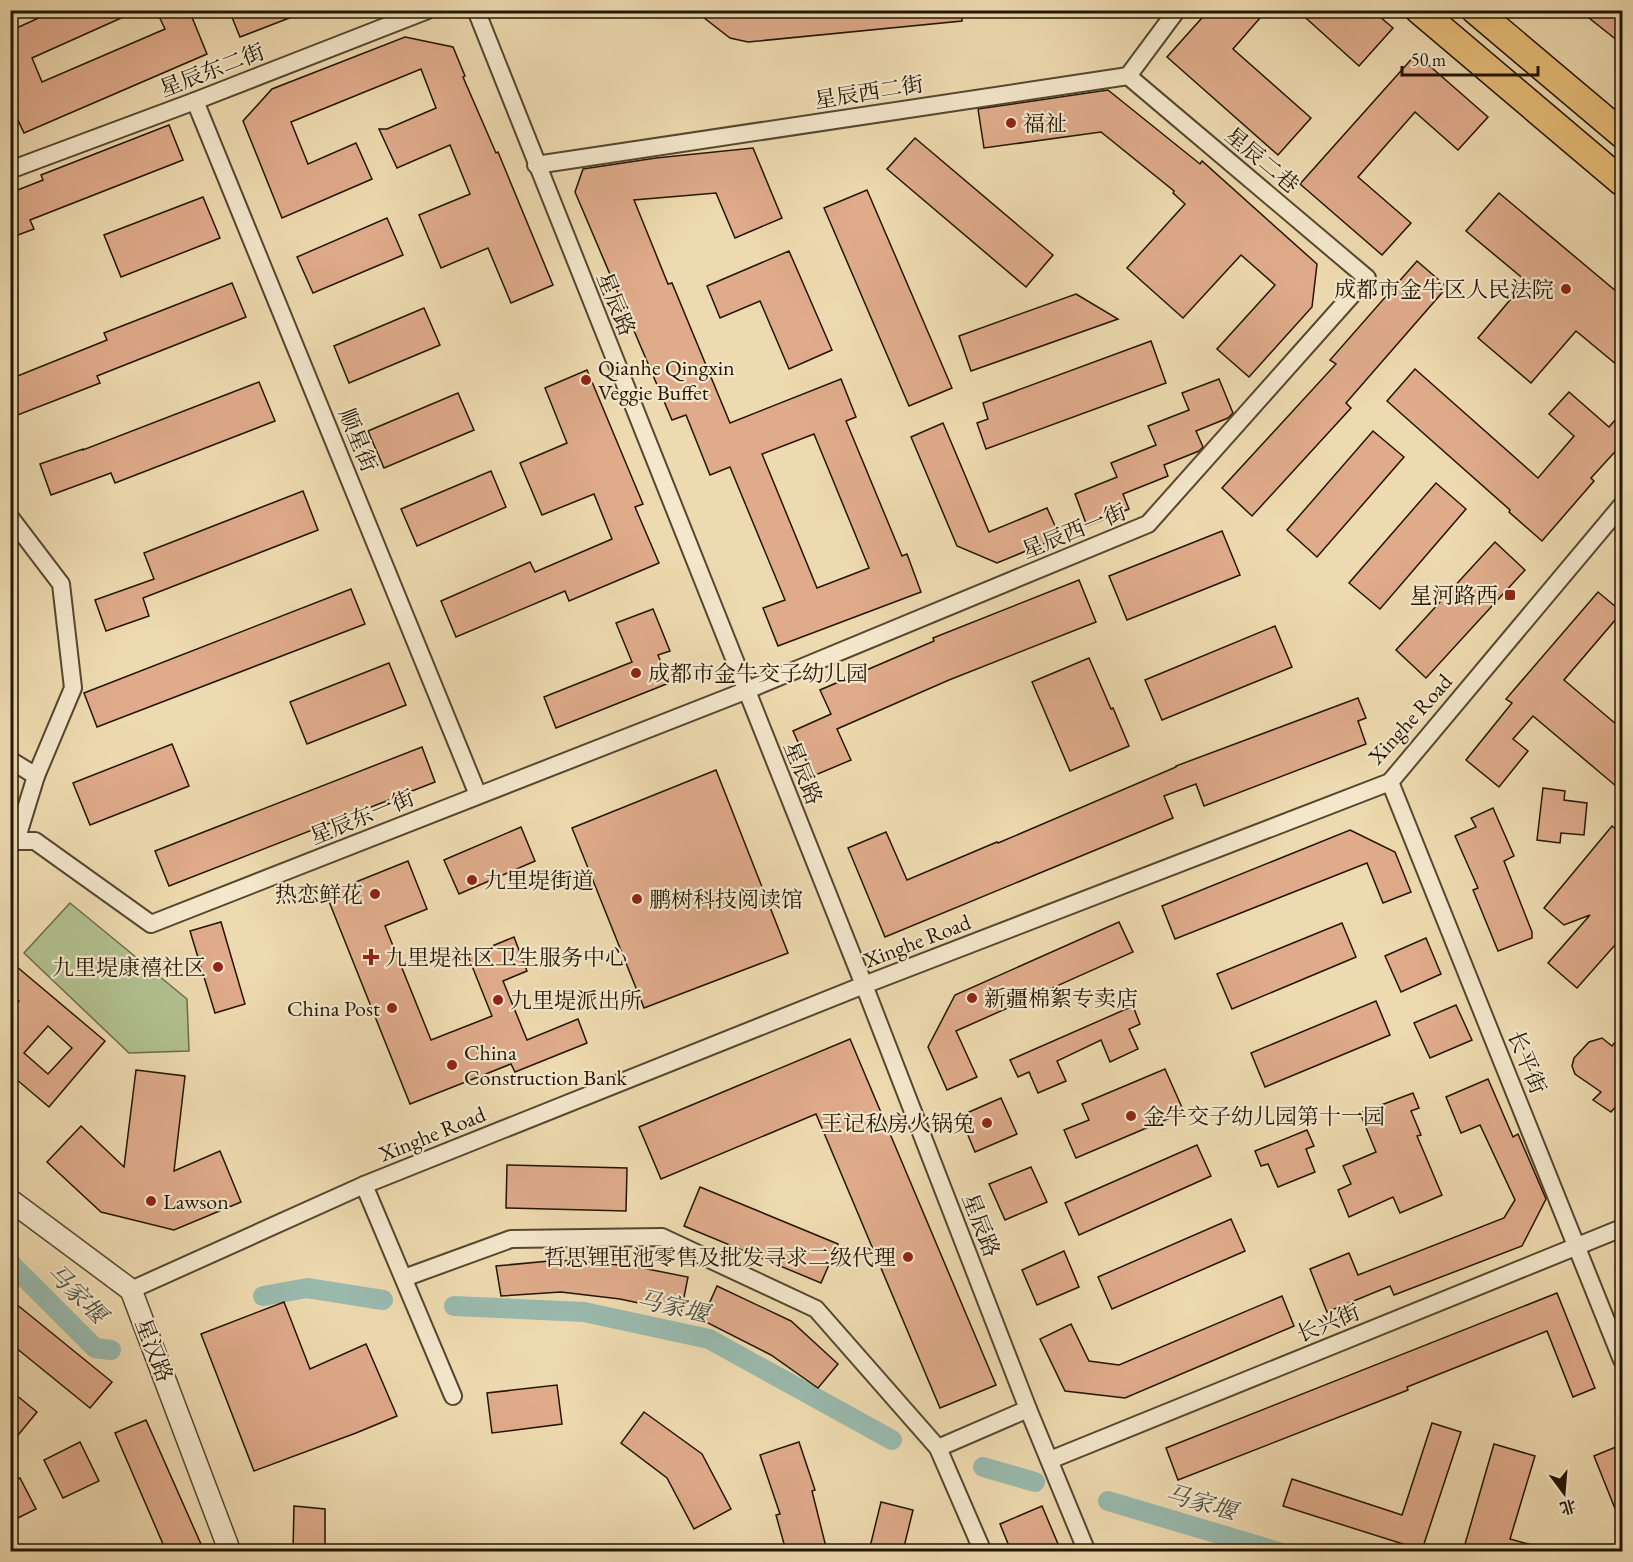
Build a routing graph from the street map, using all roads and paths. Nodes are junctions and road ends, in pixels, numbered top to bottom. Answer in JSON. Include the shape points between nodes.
{"nodes":[{"id":1,"x":428,"y":10,"type":"edge"},
{"id":2,"x":476,"y":10,"type":"edge"},
{"id":3,"x":1178,"y":10,"type":"edge"},
{"id":4,"x":1419,"y":10,"type":"edge"},
{"id":5,"x":1475,"y":10,"type":"edge"},
{"id":6,"x":1128,"y":76,"type":"junction"},
{"id":7,"x":195,"y":101,"type":"junction"},
{"id":8,"x":1623,"y":134,"type":"edge"},
{"id":9,"x":536,"y":165,"type":"junction"},
{"id":10,"x":10,"y":170,"type":"edge"},
{"id":11,"x":1623,"y":182,"type":"edge"},
{"id":12,"x":1367,"y":278,"type":"joint"},
{"id":13,"x":1623,"y":505,"type":"edge"},
{"id":14,"x":10,"y":517,"type":"edge"},
{"id":15,"x":745,"y":691,"type":"junction"},
{"id":16,"x":10,"y":760,"type":"edge"},
{"id":17,"x":36,"y":776,"type":"junction"},
{"id":18,"x":1390,"y":782,"type":"junction"},
{"id":19,"x":478,"y":795,"type":"junction"},
{"id":20,"x":13,"y":842,"type":"edge"},
{"id":21,"x":864,"y":985,"type":"junction"},
{"id":22,"x":364,"y":1185,"type":"junction"},
{"id":23,"x":10,"y":1200,"type":"edge"},
{"id":24,"x":1623,"y":1228,"type":"edge"},
{"id":25,"x":1577,"y":1247,"type":"junction"},
{"id":26,"x":404,"y":1278,"type":"junction"},
{"id":27,"x":131,"y":1290,"type":"junction"},
{"id":28,"x":1623,"y":1360,"type":"edge"},
{"id":29,"x":453,"y":1396,"type":"dead end"},
{"id":30,"x":1029,"y":1409,"type":"junction"},
{"id":31,"x":938,"y":1448,"type":"junction"},
{"id":32,"x":1050,"y":1460,"type":"junction"},
{"id":33,"x":230,"y":1551,"type":"edge"},
{"id":34,"x":983,"y":1551,"type":"edge"},
{"id":35,"x":1087,"y":1551,"type":"edge"}],
"edges":[{"from":1,"to":7,"type":"street","name":"星辰东二街"},
{"from":2,"to":9,"type":"street","name":"星辰路"},
{"from":3,"to":6,"type":"street"},
{"from":4,"to":11,"type":"main road"},
{"from":5,"to":8,"type":"main road"},
{"from":6,"to":9,"type":"street","name":"星辰西二街"},
{"from":6,"to":12,"type":"street","name":"星辰二巷"},
{"from":7,"to":10,"type":"street","name":"星辰东二街"},
{"from":7,"to":19,"type":"street","name":"顺星街"},
{"from":9,"to":15,"type":"street","name":"星辰路"},
{"from":12,"to":15,"type":"street","name":"星辰西一街","via":[[1148,524]]},
{"from":13,"to":18,"type":"street","name":"Xinghe Road"},
{"from":14,"to":17,"type":"street","via":[[61,584],[73,688]]},
{"from":15,"to":19,"type":"street","name":"星辰东一街"},
{"from":15,"to":21,"type":"street","name":"星辰路"},
{"from":16,"to":17,"type":"street"},
{"from":17,"to":20,"type":"street"},
{"from":18,"to":21,"type":"street","name":"Xinghe Road"},
{"from":18,"to":25,"type":"street","name":"长平街"},
{"from":19,"to":20,"type":"street","name":"星辰东一街","via":[[151,924],[35,841]]},
{"from":21,"to":22,"type":"street","name":"Xinghe Road"},
{"from":21,"to":30,"type":"street","name":"星辰路"},
{"from":22,"to":26,"type":"street"},
{"from":22,"to":27,"type":"street","name":"Xinghe Road"},
{"from":23,"to":27,"type":"street","name":"星汉路"},
{"from":24,"to":25,"type":"street","name":"长兴街"},
{"from":25,"to":28,"type":"street","name":"长平街"},
{"from":25,"to":32,"type":"street","name":"长兴街"},
{"from":26,"to":29,"type":"street"},
{"from":26,"to":31,"type":"street","via":[[512,1239],[662,1237],[816,1309]]},
{"from":27,"to":33,"type":"street","name":"星汉路"},
{"from":30,"to":31,"type":"street"},
{"from":30,"to":32,"type":"street","name":"星辰路"},
{"from":31,"to":34,"type":"street"},
{"from":32,"to":35,"type":"street","name":"星辰路"}]}
